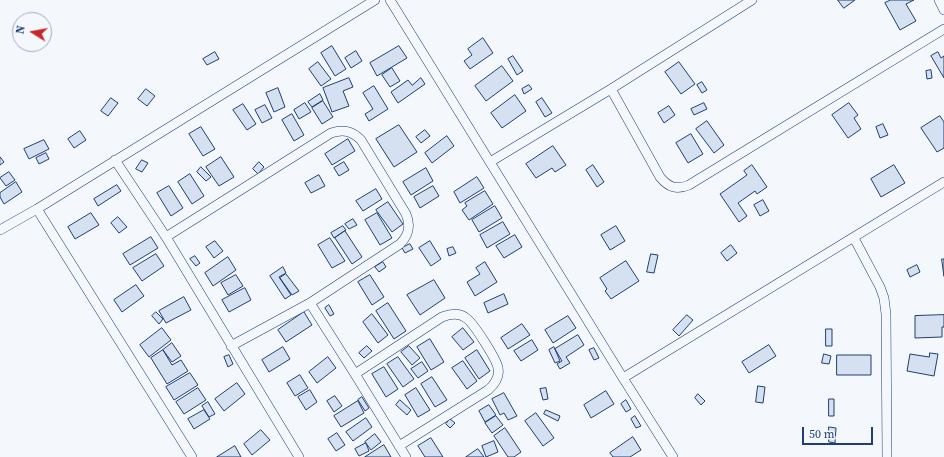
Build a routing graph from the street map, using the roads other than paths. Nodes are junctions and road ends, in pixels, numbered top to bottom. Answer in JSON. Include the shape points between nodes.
{"nodes":[{"id":1,"x":375,"y":0,"type":"edge"},
{"id":2,"x":390,"y":0,"type":"edge"},
{"id":3,"x":752,"y":0,"type":"edge"},
{"id":4,"x":939,"y":0,"type":"edge"},
{"id":5,"x":944,"y":10,"type":"edge"},
{"id":6,"x":944,"y":28,"type":"edge"},
{"id":7,"x":611,"y":89,"type":"junction"},
{"id":8,"x":115,"y":160,"type":"junction"},
{"id":9,"x":490,"y":162,"type":"junction"},
{"id":10,"x":944,"y":182,"type":"edge"},
{"id":11,"x":37,"y":209,"type":"junction"},
{"id":12,"x":0,"y":230,"type":"edge"},
{"id":13,"x":166,"y":237,"type":"junction"},
{"id":14,"x":854,"y":238,"type":"junction"},
{"id":15,"x":310,"y":303,"type":"junction"},
{"id":16,"x":231,"y":346,"type":"junction"},
{"id":17,"x":356,"y":374,"type":"junction"},
{"id":18,"x":623,"y":378,"type":"junction"},
{"id":19,"x":399,"y":446,"type":"junction"},
{"id":20,"x":192,"y":457,"type":"edge"},
{"id":21,"x":299,"y":457,"type":"edge"},
{"id":22,"x":406,"y":457,"type":"edge"},
{"id":23,"x":673,"y":457,"type":"edge"},
{"id":24,"x":887,"y":457,"type":"edge"}],
"edges":[{"from":1,"to":8,"type":"street"},
{"from":2,"to":9,"type":"street"},
{"from":3,"to":7,"type":"street"},
{"from":4,"to":5,"type":"street"},
{"from":6,"to":7,"type":"street","via":[[681,188],[669,186],[660,177]]},
{"from":7,"to":9,"type":"street"},
{"from":8,"to":11,"type":"street"},
{"from":8,"to":13,"type":"street"},
{"from":9,"to":18,"type":"street"},
{"from":10,"to":14,"type":"street"},
{"from":11,"to":12,"type":"street"},
{"from":11,"to":20,"type":"street"},
{"from":13,"to":15,"type":"street","via":[[331,134],[339,130],[355,134],[406,214],[409,230],[400,244]]},
{"from":13,"to":16,"type":"street"},
{"from":14,"to":18,"type":"street"},
{"from":14,"to":24,"type":"street","via":[[884,298]]},
{"from":15,"to":16,"type":"street"},
{"from":15,"to":17,"type":"street"},
{"from":16,"to":21,"type":"street"},
{"from":17,"to":19,"type":"street"},
{"from":17,"to":19,"type":"street","via":[[450,314],[458,314],[472,324],[495,360],[498,376],[488,390]]},
{"from":18,"to":23,"type":"street"},
{"from":19,"to":22,"type":"street"}]}
